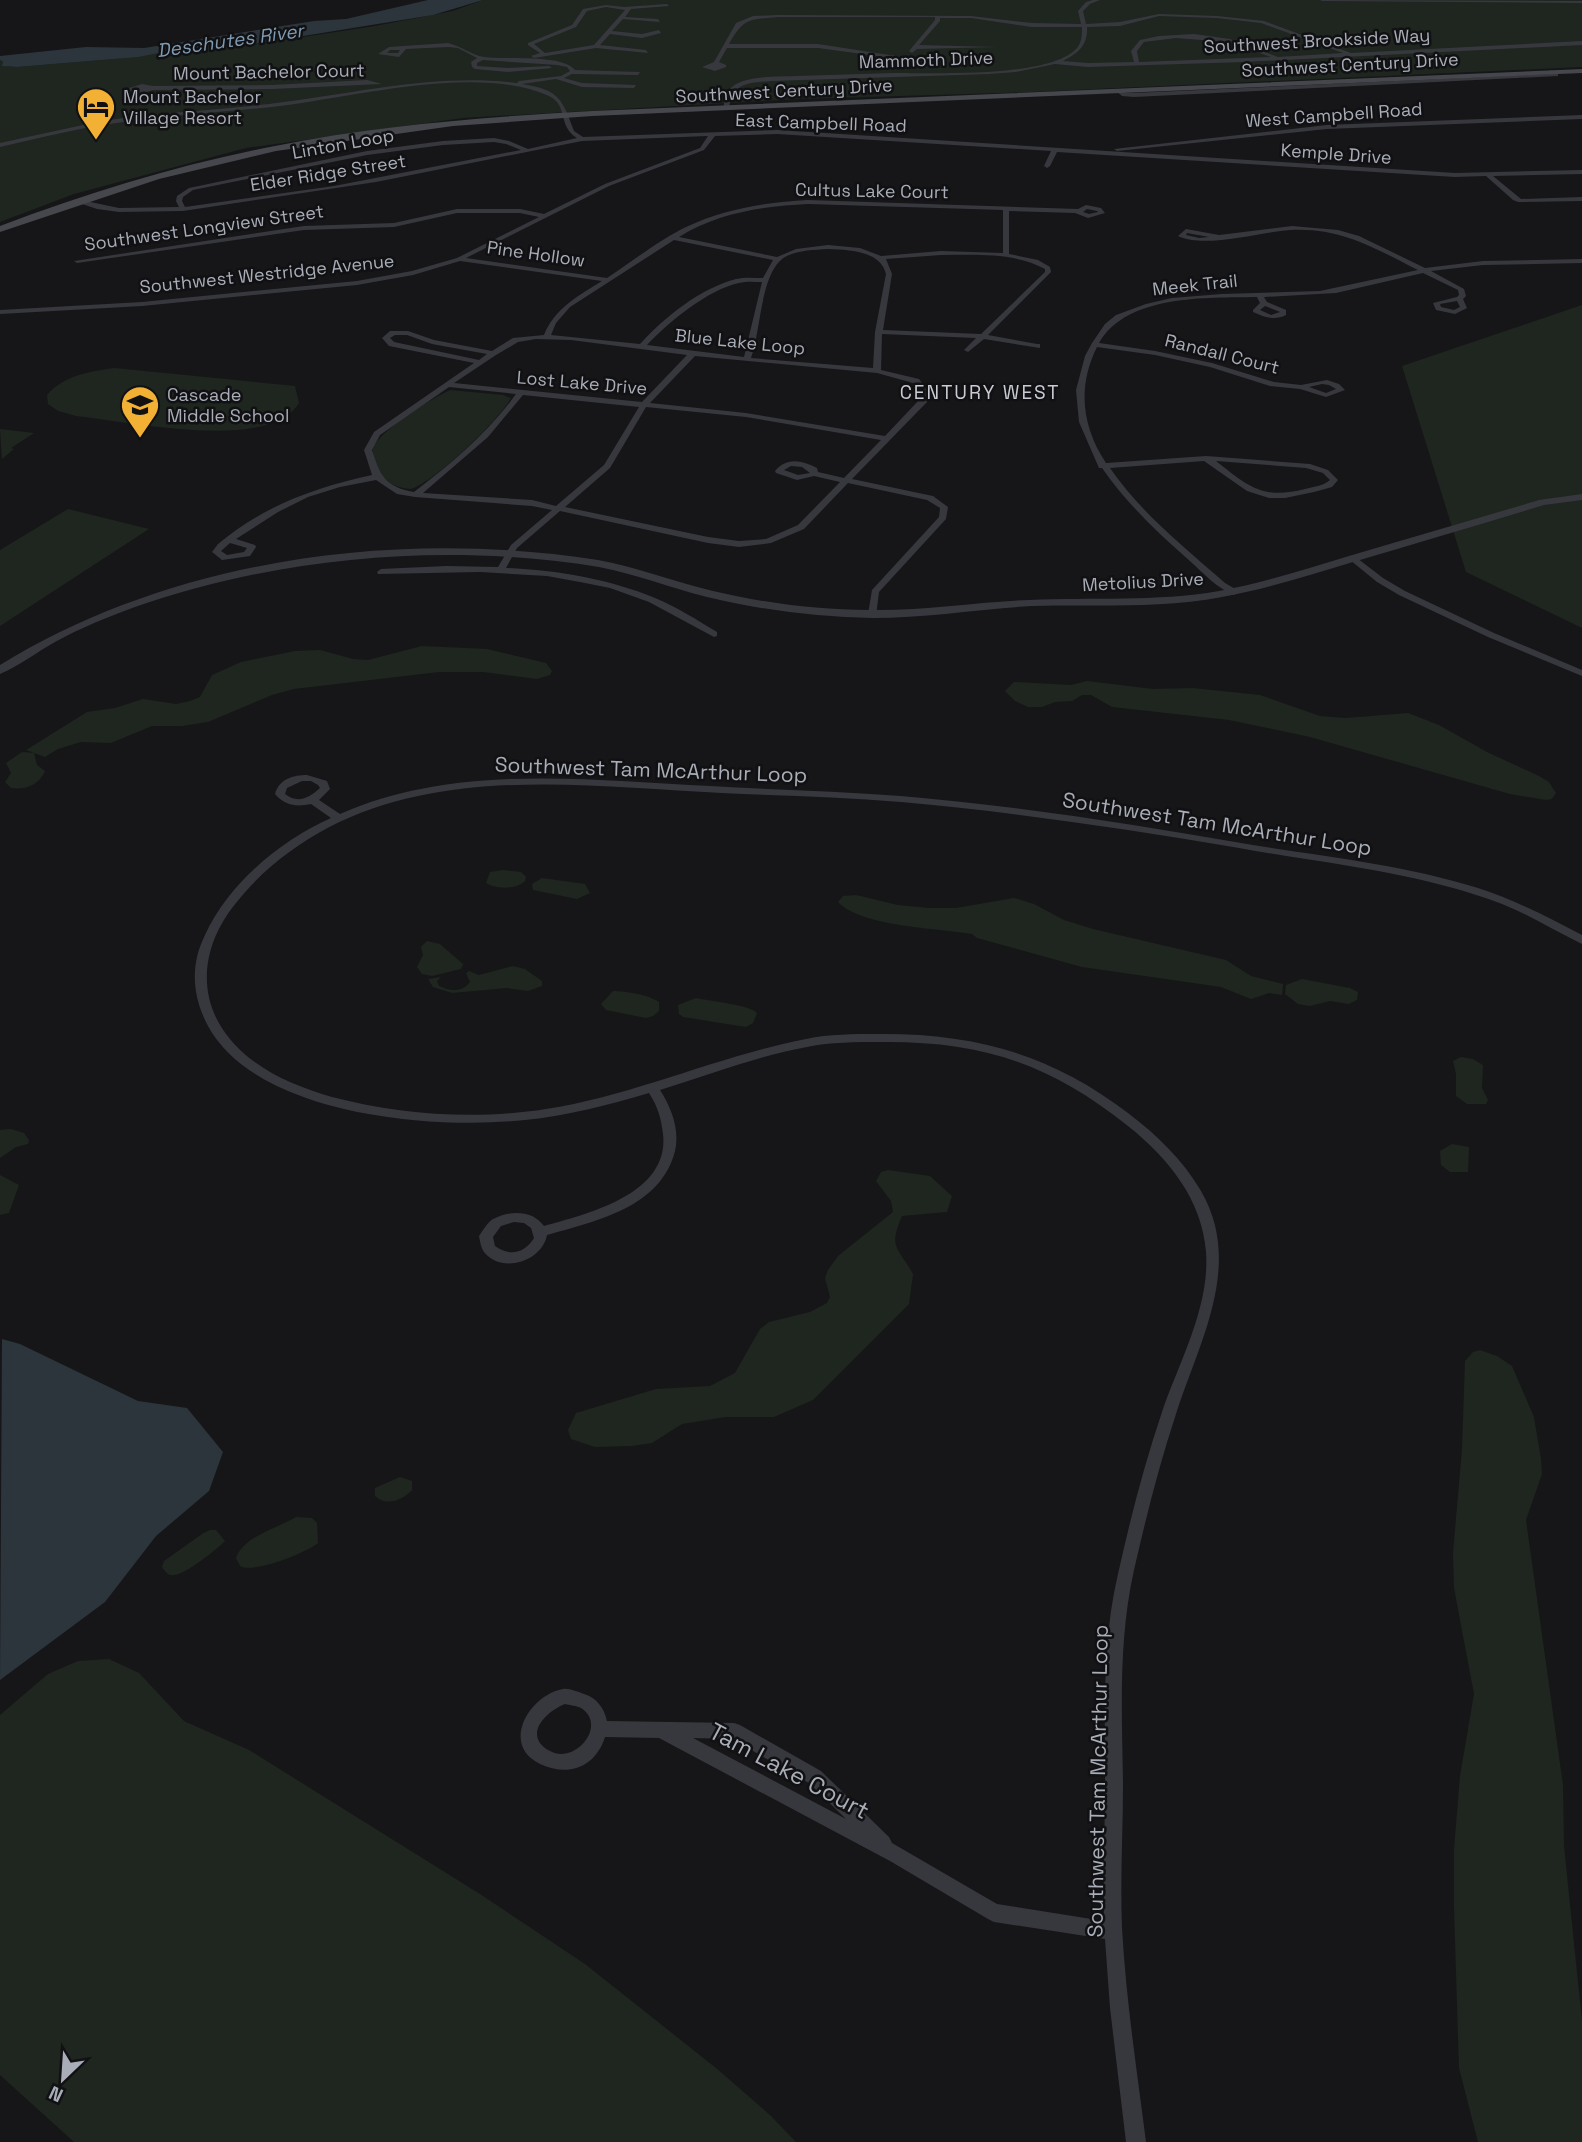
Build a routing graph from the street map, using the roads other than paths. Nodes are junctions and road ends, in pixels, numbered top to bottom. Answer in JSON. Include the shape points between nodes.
{"nodes":[{"id":1,"x":1098,"y":0,"type":"edge"},
{"id":2,"x":1322,"y":0,"type":"edge"},
{"id":3,"x":1582,"y":2,"type":"edge"},
{"id":4,"x":667,"y":5,"type":"dead end"},
{"id":5,"x":626,"y":8,"type":"junction"},
{"id":6,"x":937,"y":16,"type":"junction"},
{"id":7,"x":624,"y":18,"type":"junction"},
{"id":8,"x":658,"y":21,"type":"dead end"},
{"id":9,"x":1084,"y":26,"type":"junction"},
{"id":10,"x":607,"y":32,"type":"junction"},
{"id":11,"x":659,"y":32,"type":"dead end"},
{"id":12,"x":1582,"y":43,"type":"edge"},
{"id":13,"x":596,"y":46,"type":"junction"},
{"id":14,"x":725,"y":46,"type":"junction"},
{"id":15,"x":915,"y":47,"type":"junction"},
{"id":16,"x":995,"y":47,"type":"dead end"},
{"id":17,"x":404,"y":48,"type":"dead end"},
{"id":18,"x":646,"y":51,"type":"dead end"},
{"id":19,"x":544,"y":54,"type":"junction"},
{"id":20,"x":1349,"y":54,"type":"junction"},
{"id":21,"x":482,"y":58,"type":"junction"},
{"id":22,"x":906,"y":58,"type":"junction"},
{"id":23,"x":1277,"y":58,"type":"junction"},
{"id":24,"x":528,"y":61,"type":"junction"},
{"id":25,"x":1054,"y":62,"type":"junction"},
{"id":26,"x":716,"y":63,"type":"dead end"},
{"id":27,"x":1137,"y":63,"type":"junction"},
{"id":28,"x":567,"y":65,"type":"junction"},
{"id":29,"x":895,"y":70,"type":"junction"},
{"id":30,"x":1582,"y":71,"type":"edge"},
{"id":31,"x":572,"y":72,"type":"junction"},
{"id":32,"x":638,"y":73,"type":"dead end"},
{"id":33,"x":557,"y":78,"type":"junction"},
{"id":34,"x":516,"y":85,"type":"junction"},
{"id":35,"x":634,"y":86,"type":"dead end"},
{"id":36,"x":153,"y":88,"type":"dead end"},
{"id":37,"x":385,"y":88,"type":"junction"},
{"id":38,"x":726,"y":108,"type":"junction"},
{"id":39,"x":566,"y":116,"type":"junction"},
{"id":40,"x":1582,"y":117,"type":"edge"},
{"id":41,"x":713,"y":134,"type":"junction"},
{"id":42,"x":582,"y":139,"type":"junction"},
{"id":43,"x":0,"y":145,"type":"edge"},
{"id":44,"x":526,"y":150,"type":"junction"},
{"id":45,"x":1054,"y":150,"type":"junction"},
{"id":46,"x":1089,"y":152,"type":"junction"},
{"id":47,"x":1046,"y":166,"type":"dead end"},
{"id":48,"x":1582,"y":172,"type":"edge"},
{"id":49,"x":1489,"y":176,"type":"junction"},
{"id":50,"x":1582,"y":199,"type":"edge"},
{"id":51,"x":76,"y":201,"type":"junction"},
{"id":52,"x":183,"y":209,"type":"junction"},
{"id":53,"x":1006,"y":209,"type":"junction"},
{"id":54,"x":1077,"y":211,"type":"dead end"},
{"id":55,"x":544,"y":216,"type":"junction"},
{"id":56,"x":0,"y":229,"type":"edge"},
{"id":57,"x":1216,"y":236,"type":"dead end"},
{"id":58,"x":673,"y":238,"type":"junction"},
{"id":59,"x":1006,"y":256,"type":"junction"},
{"id":60,"x":881,"y":258,"type":"junction"},
{"id":61,"x":778,"y":259,"type":"junction"},
{"id":62,"x":459,"y":260,"type":"junction"},
{"id":63,"x":77,"y":261,"type":"dead end"},
{"id":64,"x":1582,"y":261,"type":"edge"},
{"id":65,"x":1427,"y":270,"type":"junction"},
{"id":66,"x":608,"y":280,"type":"junction"},
{"id":67,"x":765,"y":280,"type":"junction"},
{"id":68,"x":1460,"y":299,"type":"dead end"},
{"id":69,"x":0,"y":312,"type":"edge"},
{"id":70,"x":879,"y":332,"type":"junction"},
{"id":71,"x":982,"y":336,"type":"junction"},
{"id":72,"x":547,"y":337,"type":"junction"},
{"id":73,"x":1095,"y":345,"type":"junction"},
{"id":74,"x":1037,"y":346,"type":"dead end"},
{"id":75,"x":642,"y":347,"type":"junction"},
{"id":76,"x":968,"y":350,"type":"dead end"},
{"id":77,"x":493,"y":354,"type":"junction"},
{"id":78,"x":692,"y":354,"type":"junction"},
{"id":79,"x":747,"y":360,"type":"junction"},
{"id":80,"x":480,"y":362,"type":"junction"},
{"id":81,"x":877,"y":371,"type":"junction"},
{"id":82,"x":448,"y":385,"type":"junction"},
{"id":83,"x":1301,"y":387,"type":"dead end"},
{"id":84,"x":521,"y":393,"type":"junction"},
{"id":85,"x":644,"y":405,"type":"junction"},
{"id":86,"x":888,"y":439,"type":"junction"},
{"id":87,"x":1206,"y":458,"type":"junction"},
{"id":88,"x":1102,"y":466,"type":"junction"},
{"id":89,"x":814,"y":474,"type":"dead end"},
{"id":90,"x":377,"y":477,"type":"junction"},
{"id":91,"x":848,"y":480,"type":"junction"},
{"id":92,"x":415,"y":495,"type":"junction"},
{"id":93,"x":1582,"y":497,"type":"edge"},
{"id":94,"x":560,"y":508,"type":"junction"},
{"id":95,"x":230,"y":540,"type":"dead end"},
{"id":96,"x":508,"y":554,"type":"junction"},
{"id":97,"x":1353,"y":558,"type":"junction"},
{"id":98,"x":500,"y":570,"type":"junction"},
{"id":99,"x":381,"y":572,"type":"dead end"},
{"id":100,"x":1234,"y":592,"type":"junction"},
{"id":101,"x":873,"y":614,"type":"junction"},
{"id":102,"x":714,"y":634,"type":"dead end"},
{"id":103,"x":0,"y":670,"type":"edge"},
{"id":104,"x":1582,"y":673,"type":"edge"},
{"id":105,"x":313,"y":800,"type":"dead end"},
{"id":106,"x":338,"y":818,"type":"junction"},
{"id":107,"x":1582,"y":940,"type":"edge"},
{"id":108,"x":652,"y":1088,"type":"junction"},
{"id":109,"x":541,"y":1232,"type":"dead end"},
{"id":110,"x":600,"y":1729,"type":"junction"},
{"id":111,"x":659,"y":1729,"type":"junction"},
{"id":112,"x":896,"y":1855,"type":"junction"},
{"id":113,"x":1113,"y":1931,"type":"junction"},
{"id":114,"x":1136,"y":2142,"type":"edge"}],
"edges":[{"from":1,"to":9,"type":"street","name":"Mammoth Drive","via":[[1080,11]]},
{"from":2,"to":3,"type":"street"},
{"from":4,"to":5,"type":"street"},
{"from":5,"to":7,"type":"street","via":[[629,11]]},
{"from":5,"to":19,"type":"street","via":[[585,10],[574,26],[530,44]]},
{"from":6,"to":9,"type":"street"},
{"from":6,"to":14,"type":"street","via":[[753,18],[735,27]]},
{"from":6,"to":15,"type":"street"},
{"from":7,"to":8,"type":"street"},
{"from":7,"to":10,"type":"street"},
{"from":9,"to":20,"type":"street","via":[[1159,16],[1247,19]]},
{"from":9,"to":25,"type":"street","name":"Mammoth Drive","via":[[1085,37],[1076,53]]},
{"from":10,"to":11,"type":"street","via":[[642,36]]},
{"from":10,"to":13,"type":"street"},
{"from":12,"to":20,"type":"street","name":"Southwest Brookside Way"},
{"from":13,"to":18,"type":"street"},
{"from":13,"to":19,"type":"street"},
{"from":14,"to":22,"type":"street","via":[[818,46]]},
{"from":14,"to":26,"type":"street"},
{"from":15,"to":16,"type":"street"},
{"from":15,"to":22,"type":"street"},
{"from":17,"to":21,"type":"street","via":[[458,47]]},
{"from":19,"to":24,"type":"street"},
{"from":20,"to":23,"type":"street","name":"Southwest Brookside Way"},
{"from":21,"to":24,"type":"street"},
{"from":21,"to":28,"type":"street","via":[[474,62],[475,67],[508,70]]},
{"from":22,"to":29,"type":"street"},
{"from":23,"to":27,"type":"street","name":"Southwest Brookside Way"},
{"from":23,"to":27,"type":"street","via":[[1237,41],[1166,37],[1137,45]]},
{"from":24,"to":28,"type":"street"},
{"from":25,"to":27,"type":"street","name":"Southwest Brookside Way"},
{"from":25,"to":29,"type":"street","name":"Mammoth Drive","via":[[987,72]]},
{"from":28,"to":31,"type":"street"},
{"from":29,"to":38,"type":"street","name":"Mammoth Drive","via":[[741,83],[726,97]]},
{"from":30,"to":38,"type":"main road","name":"Southwest Century Drive"},
{"from":31,"to":32,"type":"street"},
{"from":31,"to":33,"type":"street"},
{"from":33,"to":34,"type":"street"},
{"from":33,"to":35,"type":"street","via":[[582,85]]},
{"from":34,"to":37,"type":"street"},
{"from":34,"to":39,"type":"street","via":[[559,100]]},
{"from":36,"to":37,"type":"street","name":"Mount Bachelor Court","via":[[367,82]]},
{"from":37,"to":43,"type":"street","via":[[283,104],[111,121]]},
{"from":38,"to":39,"type":"main road","name":"Southwest Century Drive"},
{"from":39,"to":42,"type":"street","via":[[571,132]]},
{"from":39,"to":51,"type":"main road","name":"Southwest Century Drive","via":[[428,126],[303,144],[196,166]]},
{"from":40,"to":46,"type":"street","name":"West Campbell Road","via":[[1302,129]]},
{"from":41,"to":42,"type":"street","name":"East Campbell Road"},
{"from":41,"to":45,"type":"street","name":"East Campbell Road","via":[[777,132]]},
{"from":41,"to":55,"type":"street","name":"Southwest Westridge Avenue","via":[[702,149],[607,185]]},
{"from":42,"to":44,"type":"street","name":"Elder Ridge Street"},
{"from":44,"to":52,"type":"street","name":"Elder Ridge Street","via":[[349,187]]},
{"from":44,"to":52,"type":"street","name":"Linton Loop","via":[[507,142],[474,140],[367,153],[191,189],[180,196]]},
{"from":45,"to":46,"type":"street","name":"East Campbell Road"},
{"from":45,"to":47,"type":"street"},
{"from":46,"to":49,"type":"street","name":"Kemple Drive"},
{"from":48,"to":49,"type":"street","name":"Kemple Drive"},
{"from":49,"to":50,"type":"street","via":[[1521,201]]},
{"from":51,"to":52,"type":"street","name":"Elder Ridge Street","via":[[127,211]]},
{"from":51,"to":56,"type":"main road","name":"Southwest Century Drive"},
{"from":53,"to":54,"type":"street","name":"Cultus Lake Court"},
{"from":53,"to":58,"type":"street","name":"Cultus Lake Court","via":[[770,204],[710,218]]},
{"from":53,"to":59,"type":"street"},
{"from":55,"to":62,"type":"street","name":"Southwest Westridge Avenue"},
{"from":55,"to":63,"type":"street","name":"Southwest Longview Street","via":[[510,210],[457,211],[378,228],[304,228]]},
{"from":57,"to":65,"type":"street","via":[[1240,237],[1292,228],[1338,232]]},
{"from":58,"to":61,"type":"street"},
{"from":58,"to":66,"type":"street","name":"Cultus Lake Court"},
{"from":59,"to":60,"type":"street","via":[[904,253]]},
{"from":59,"to":71,"type":"street","via":[[1037,260],[1048,272]]},
{"from":60,"to":61,"type":"street","via":[[835,247],[791,252]]},
{"from":60,"to":70,"type":"street","via":[[889,274]]},
{"from":61,"to":67,"type":"street"},
{"from":62,"to":66,"type":"street","name":"Pine Hollow"},
{"from":62,"to":69,"type":"street","name":"Southwest Westridge Avenue","via":[[357,283],[142,304]]},
{"from":64,"to":65,"type":"street","name":"Meek Trail"},
{"from":65,"to":68,"type":"street","via":[[1461,289]]},
{"from":65,"to":73,"type":"street","name":"Meek Trail","via":[[1321,293],[1189,299],[1145,306],[1111,321]]},
{"from":66,"to":72,"type":"street","name":"Cultus Lake Court","via":[[568,306]]},
{"from":67,"to":75,"type":"street","via":[[727,285],[672,318]]},
{"from":67,"to":79,"type":"street"},
{"from":70,"to":71,"type":"street"},
{"from":70,"to":81,"type":"street"},
{"from":71,"to":74,"type":"street"},
{"from":71,"to":76,"type":"street"},
{"from":72,"to":75,"type":"street","name":"Blue Lake Loop"},
{"from":72,"to":77,"type":"street","name":"Blue Lake Loop","via":[[516,341]]},
{"from":73,"to":83,"type":"street","name":"Randall Court","via":[[1154,353]]},
{"from":73,"to":88,"type":"street","name":"Meek Trail","via":[[1085,365],[1079,407],[1089,443]]},
{"from":75,"to":78,"type":"street","name":"Blue Lake Loop"},
{"from":77,"to":80,"type":"street","name":"Blue Lake Loop"},
{"from":77,"to":80,"type":"street","via":[[408,333],[386,338],[393,344]]},
{"from":78,"to":79,"type":"street","name":"Blue Lake Loop"},
{"from":78,"to":85,"type":"street"},
{"from":79,"to":81,"type":"street","name":"Blue Lake Loop"},
{"from":80,"to":82,"type":"street","name":"Blue Lake Loop"},
{"from":81,"to":86,"type":"street","name":"Blue Lake Loop","via":[[916,381],[926,393]]},
{"from":82,"to":84,"type":"street","name":"Lost Lake Drive"},
{"from":82,"to":90,"type":"street","name":"Blue Lake Loop","via":[[377,434],[368,450]]},
{"from":84,"to":85,"type":"street","name":"Lost Lake Drive"},
{"from":84,"to":92,"type":"street","via":[[489,433]]},
{"from":85,"to":86,"type":"street","name":"Lost Lake Drive"},
{"from":85,"to":94,"type":"street","via":[[607,466]]},
{"from":86,"to":91,"type":"street","name":"Blue Lake Loop"},
{"from":87,"to":87,"type":"street","via":[[1265,496],[1329,485],[1334,480],[1330,474],[1306,466]]},
{"from":87,"to":88,"type":"street"},
{"from":88,"to":100,"type":"street","name":"Meek Trail","via":[[1139,508]]},
{"from":89,"to":91,"type":"street"},
{"from":90,"to":92,"type":"street","name":"Blue Lake Loop"},
{"from":90,"to":95,"type":"street","via":[[298,496]]},
{"from":91,"to":94,"type":"street","name":"Blue Lake Loop","via":[[801,527],[768,541],[723,543]]},
{"from":91,"to":101,"type":"street","via":[[930,498],[944,507],[943,517],[875,592]]},
{"from":92,"to":94,"type":"street","name":"Blue Lake Loop"},
{"from":93,"to":97,"type":"street","name":"Metolius Drive","via":[[1543,502]]},
{"from":94,"to":96,"type":"street"},
{"from":96,"to":98,"type":"street"},
{"from":96,"to":101,"type":"street","name":"Metolius Drive","via":[[603,565],[778,607]]},
{"from":96,"to":103,"type":"street","name":"Metolius Drive","via":[[362,557],[226,578],[161,596],[68,631]]},
{"from":97,"to":100,"type":"street","name":"Metolius Drive"},
{"from":97,"to":104,"type":"street","via":[[1402,593]]},
{"from":98,"to":99,"type":"street"},
{"from":98,"to":102,"type":"street","via":[[644,596]]},
{"from":100,"to":101,"type":"street","name":"Metolius Drive","via":[[1159,602],[1023,603]]},
{"from":105,"to":106,"type":"street"},
{"from":106,"to":107,"type":"street","name":"Southwest Tam McArthur Loop","via":[[383,801],[445,787],[497,783],[958,805],[1143,828],[1405,875],[1505,901]]},
{"from":106,"to":108,"type":"street","name":"Southwest Tam McArthur Loop","via":[[275,857],[245,884],[208,935],[199,964],[200,992],[210,1020],[229,1050],[306,1093],[356,1107],[434,1117],[503,1118],[558,1112]]},
{"from":108,"to":109,"type":"street","via":[[667,1115],[670,1139],[667,1158],[654,1182],[637,1198],[604,1214]]},
{"from":108,"to":113,"type":"street","name":"Southwest Tam McArthur Loop","via":[[807,1042],[914,1037],[972,1043],[1056,1069],[1120,1112],[1172,1156],[1206,1211],[1215,1262],[1201,1322],[1169,1411],[1138,1522],[1115,1637]]},
{"from":110,"to":110,"type":"street","via":[[591,1705],[565,1696],[538,1709],[529,1735],[544,1758],[565,1762],[586,1754]]},
{"from":110,"to":111,"type":"street","name":"Tam Lake Court"},
{"from":111,"to":112,"type":"street","name":"Tam Lake Court"},
{"from":111,"to":112,"type":"street","name":"Tam Lake Court","via":[[734,1731],[815,1777]]},
{"from":112,"to":113,"type":"street","name":"Tam Lake Court","via":[[994,1913]]},
{"from":113,"to":114,"type":"street","name":"Southwest Tam McArthur Loop"}]}
